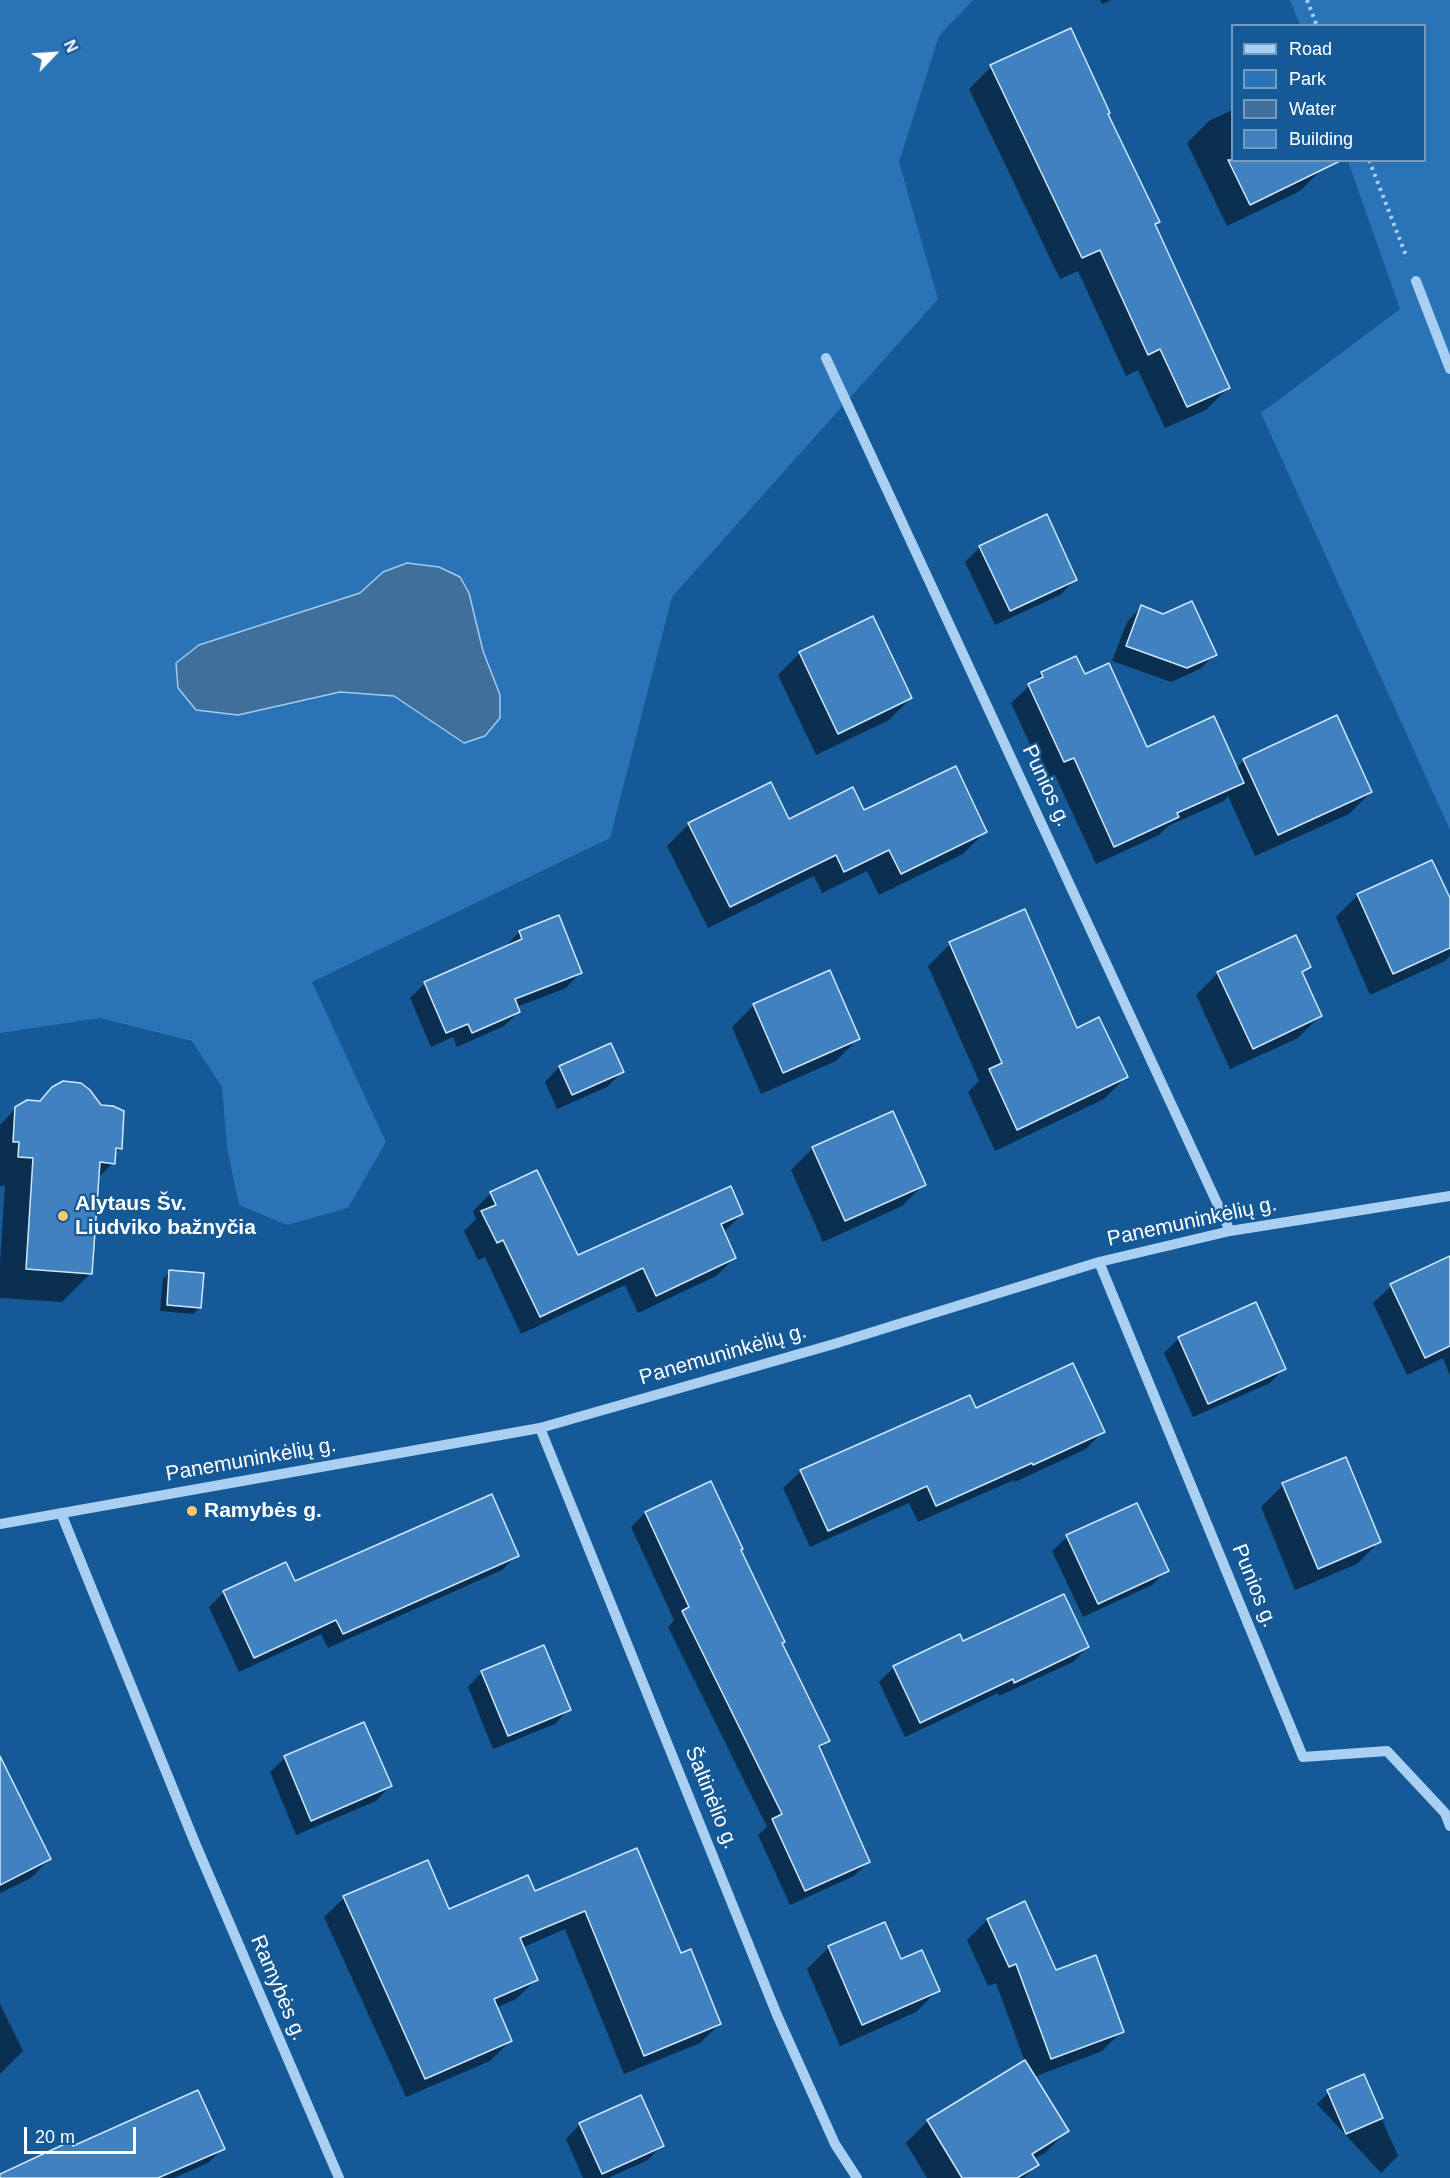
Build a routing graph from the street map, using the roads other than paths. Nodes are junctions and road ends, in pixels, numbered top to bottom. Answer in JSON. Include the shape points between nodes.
{"nodes":[{"id":1,"x":1416,"y":281,"type":"road end"},
{"id":2,"x":826,"y":358,"type":"dead end"},
{"id":3,"x":1450,"y":369,"type":"edge"},
{"id":4,"x":1450,"y":1196,"type":"edge"},
{"id":5,"x":1230,"y":1231,"type":"junction"},
{"id":6,"x":1099,"y":1262,"type":"junction"},
{"id":7,"x":540,"y":1428,"type":"junction"},
{"id":8,"x":61,"y":1513,"type":"junction"},
{"id":9,"x":0,"y":1524,"type":"edge"},
{"id":10,"x":1450,"y":1826,"type":"edge"},
{"id":11,"x":339,"y":2178,"type":"edge"},
{"id":12,"x":857,"y":2178,"type":"edge"}],
"edges":[{"from":1,"to":3,"type":"street"},
{"from":2,"to":5,"type":"street","name":"Punios g."},
{"from":4,"to":5,"type":"street","name":"Panemuninkėlių g."},
{"from":5,"to":6,"type":"street","name":"Panemuninkėlių g."},
{"from":6,"to":7,"type":"street","name":"Panemuninkėlių g.","via":[[834,1344]]},
{"from":6,"to":10,"type":"street","name":"Punios g.","via":[[1304,1757],[1387,1751],[1445,1813]]},
{"from":7,"to":8,"type":"street","name":"Panemuninkėlių g."},
{"from":7,"to":12,"type":"street","name":"Šaltinėlio g.","via":[[777,2015],[835,2144]]},
{"from":8,"to":9,"type":"street","name":"Panemuninkėlių g."},
{"from":8,"to":11,"type":"street","name":"Ramybės g.","via":[[195,1843]]}]}
